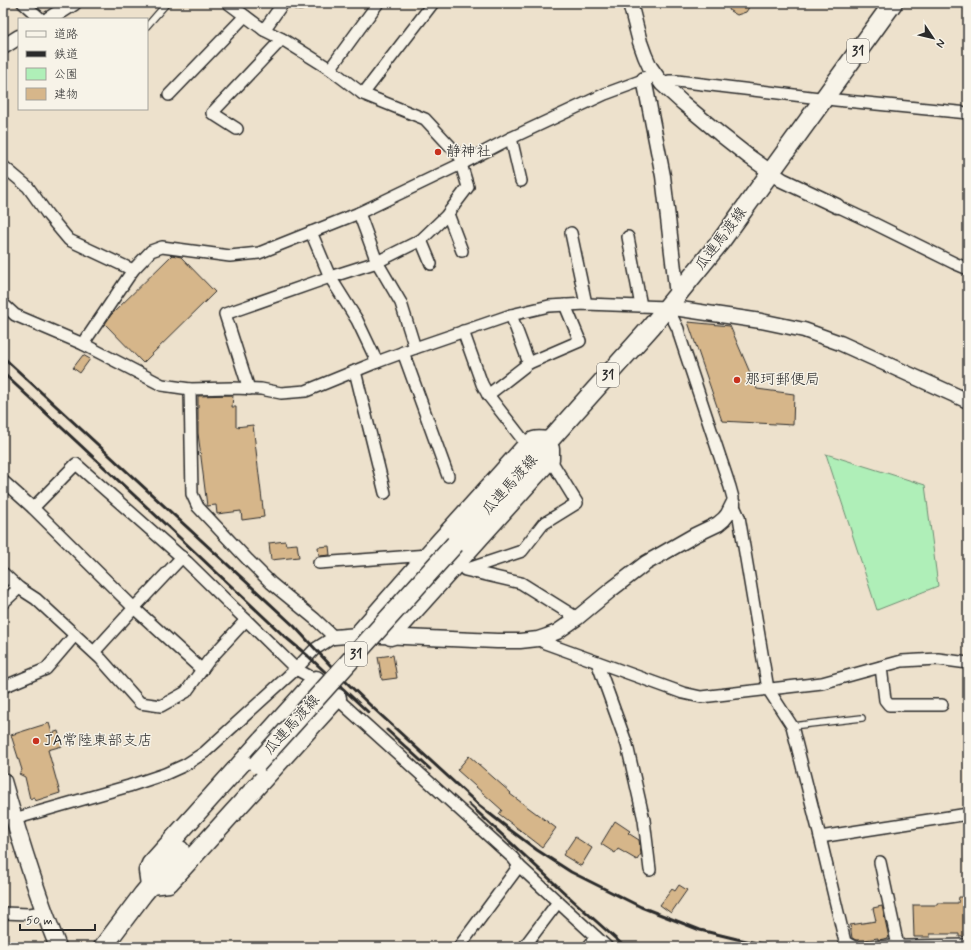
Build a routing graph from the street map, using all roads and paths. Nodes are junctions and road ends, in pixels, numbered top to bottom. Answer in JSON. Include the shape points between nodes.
{"nodes":[{"id":1,"x":74,"y":3,"type":"edge"},
{"id":2,"x":167,"y":3,"type":"edge"},
{"id":3,"x":283,"y":3,"type":"edge"},
{"id":4,"x":297,"y":3,"type":"edge"},
{"id":5,"x":301,"y":3,"type":"edge"},
{"id":6,"x":378,"y":3,"type":"edge"},
{"id":7,"x":433,"y":3,"type":"edge"},
{"id":8,"x":630,"y":3,"type":"edge"},
{"id":9,"x":893,"y":3,"type":"edge"},
{"id":10,"x":27,"y":4,"type":"edge"},
{"id":11,"x":230,"y":4,"type":"edge"},
{"id":12,"x":245,"y":16,"type":"junction"},
{"id":13,"x":40,"y":18,"type":"edge"},
{"id":14,"x":51,"y":18,"type":"edge"},
{"id":15,"x":148,"y":25,"type":"edge"},
{"id":16,"x":264,"y":30,"type":"junction"},
{"id":17,"x":18,"y":38,"type":"edge"},
{"id":18,"x":282,"y":39,"type":"junction"},
{"id":19,"x":3,"y":47,"type":"edge"},
{"id":20,"x":330,"y":69,"type":"junction"},
{"id":21,"x":654,"y":79,"type":"junction"},
{"id":22,"x":363,"y":94,"type":"junction"},
{"id":23,"x":169,"y":95,"type":"dead end"},
{"id":24,"x":824,"y":98,"type":"junction"},
{"id":25,"x":968,"y":113,"type":"edge"},
{"id":26,"x":238,"y":129,"type":"dead end"},
{"id":27,"x":511,"y":138,"type":"junction"},
{"id":28,"x":463,"y":163,"type":"junction"},
{"id":29,"x":3,"y":166,"type":"edge"},
{"id":30,"x":771,"y":172,"type":"junction"},
{"id":31,"x":521,"y":181,"type":"dead end"},
{"id":32,"x":837,"y":206,"type":"joint"},
{"id":33,"x":359,"y":213,"type":"junction"},
{"id":34,"x":448,"y":214,"type":"junction"},
{"id":35,"x":311,"y":232,"type":"junction"},
{"id":36,"x":571,"y":233,"type":"dead end"},
{"id":37,"x":628,"y":236,"type":"dead end"},
{"id":38,"x":422,"y":240,"type":"junction"},
{"id":39,"x":462,"y":251,"type":"dead end"},
{"id":40,"x":377,"y":262,"type":"junction"},
{"id":41,"x":431,"y":264,"type":"dead end"},
{"id":42,"x":968,"y":269,"type":"edge"},
{"id":43,"x":133,"y":270,"type":"junction"},
{"id":44,"x":330,"y":277,"type":"junction"},
{"id":45,"x":672,"y":301,"type":"junction"},
{"id":46,"x":3,"y":304,"type":"edge"},
{"id":47,"x":586,"y":304,"type":"junction"},
{"id":48,"x":565,"y":305,"type":"junction"},
{"id":49,"x":641,"y":306,"type":"junction"},
{"id":50,"x":511,"y":315,"type":"junction"},
{"id":51,"x":463,"y":331,"type":"junction"},
{"id":52,"x":83,"y":344,"type":"junction"},
{"id":53,"x":415,"y":348,"type":"junction"},
{"id":54,"x":403,"y":352,"type":"junction"},
{"id":55,"x":377,"y":362,"type":"junction"},
{"id":56,"x":529,"y":363,"type":"junction"},
{"id":57,"x":355,"y":371,"type":"junction"},
{"id":58,"x":249,"y":389,"type":"junction"},
{"id":59,"x":190,"y":390,"type":"junction"},
{"id":60,"x":488,"y":395,"type":"junction"},
{"id":61,"x":968,"y":401,"type":"edge"},
{"id":62,"x":527,"y":445,"type":"junction"},
{"id":63,"x":549,"y":450,"type":"junction"},
{"id":64,"x":448,"y":476,"type":"dead end"},
{"id":65,"x":3,"y":481,"type":"edge"},
{"id":66,"x":385,"y":493,"type":"dead end"},
{"id":67,"x":733,"y":504,"type":"junction"},
{"id":68,"x":32,"y":508,"type":"junction"},
{"id":69,"x":428,"y":555,"type":"junction"},
{"id":70,"x":182,"y":557,"type":"junction"},
{"id":71,"x":319,"y":563,"type":"dead end"},
{"id":72,"x":458,"y":570,"type":"junction"},
{"id":73,"x":3,"y":573,"type":"edge"},
{"id":74,"x":19,"y":588,"type":"junction"},
{"id":75,"x":3,"y":603,"type":"edge"},
{"id":76,"x":134,"y":608,"type":"junction"},
{"id":77,"x":577,"y":618,"type":"junction"},
{"id":78,"x":246,"y":620,"type":"junction"},
{"id":79,"x":75,"y":635,"type":"junction"},
{"id":80,"x":358,"y":635,"type":"junction"},
{"id":81,"x":391,"y":636,"type":"junction"},
{"id":82,"x":334,"y":637,"type":"junction"},
{"id":83,"x":538,"y":639,"type":"junction"},
{"id":84,"x":94,"y":652,"type":"junction"},
{"id":85,"x":597,"y":662,"type":"junction"},
{"id":86,"x":968,"y":663,"type":"edge"},
{"id":87,"x":882,"y":667,"type":"junction"},
{"id":88,"x":296,"y":668,"type":"junction"},
{"id":89,"x":202,"y":670,"type":"junction"},
{"id":90,"x":316,"y":680,"type":"junction"},
{"id":91,"x":3,"y":688,"type":"edge"},
{"id":92,"x":768,"y":689,"type":"junction"},
{"id":93,"x":337,"y":698,"type":"junction"},
{"id":94,"x":942,"y":705,"type":"dead end"},
{"id":95,"x":862,"y":718,"type":"dead end"},
{"id":96,"x":792,"y":726,"type":"junction"},
{"id":97,"x":3,"y":781,"type":"edge"},
{"id":98,"x":968,"y":814,"type":"edge"},
{"id":99,"x":14,"y":819,"type":"junction"},
{"id":100,"x":820,"y":838,"type":"junction"},
{"id":101,"x":880,"y":862,"type":"dead end"},
{"id":102,"x":519,"y":866,"type":"junction"},
{"id":103,"x":650,"y":870,"type":"dead end"},
{"id":104,"x":150,"y":885,"type":"junction"},
{"id":105,"x":558,"y":902,"type":"junction"},
{"id":106,"x":44,"y":912,"type":"junction"},
{"id":107,"x":3,"y":913,"type":"edge"},
{"id":108,"x":596,"y":937,"type":"junction"},
{"id":109,"x":968,"y":945,"type":"edge"},
{"id":110,"x":898,"y":946,"type":"edge"},
{"id":111,"x":58,"y":947,"type":"edge"},
{"id":112,"x":103,"y":947,"type":"edge"},
{"id":113,"x":459,"y":947,"type":"edge"},
{"id":114,"x":524,"y":947,"type":"edge"},
{"id":115,"x":588,"y":947,"type":"edge"},
{"id":116,"x":607,"y":947,"type":"edge"}],
"edges":[{"from":1,"to":14,"type":"street"},
{"from":2,"to":15,"type":"lane"},
{"from":3,"to":16,"type":"street"},
{"from":4,"to":5,"type":"street"},
{"from":6,"to":20,"type":"street"},
{"from":7,"to":22,"type":"street"},
{"from":8,"to":21,"type":"street","via":[[640,42]]},
{"from":9,"to":24,"type":"main road","name":"瓜連馬渡線","number":"31"},
{"from":10,"to":13,"type":"street"},
{"from":11,"to":12,"type":"street"},
{"from":12,"to":16,"type":"street"},
{"from":12,"to":23,"type":"street"},
{"from":16,"to":18,"type":"street"},
{"from":17,"to":19,"type":"street"},
{"from":18,"to":20,"type":"street"},
{"from":18,"to":26,"type":"street","via":[[212,113]]},
{"from":20,"to":22,"type":"street"},
{"from":21,"to":24,"type":"street"},
{"from":21,"to":27,"type":"street","via":[[605,94]]},
{"from":21,"to":30,"type":"street"},
{"from":21,"to":45,"type":"street"},
{"from":22,"to":28,"type":"street","via":[[425,119]]},
{"from":24,"to":25,"type":"street"},
{"from":24,"to":30,"type":"main road","name":"瓜連馬渡線","number":"31"},
{"from":27,"to":28,"type":"street"},
{"from":27,"to":31,"type":"street"},
{"from":28,"to":33,"type":"street"},
{"from":28,"to":34,"type":"street","via":[[468,187]]},
{"from":29,"to":43,"type":"street","via":[[28,188],[69,240]]},
{"from":30,"to":32,"type":"street","via":[[782,180]]},
{"from":30,"to":45,"type":"main road","name":"瓜連馬渡線","number":"31","via":[[721,241]]},
{"from":32,"to":42,"type":"street"},
{"from":33,"to":35,"type":"street"},
{"from":33,"to":40,"type":"street"},
{"from":34,"to":38,"type":"street"},
{"from":34,"to":39,"type":"street"},
{"from":35,"to":43,"type":"street","via":[[259,252],[230,256],[162,247],[151,251]]},
{"from":35,"to":44,"type":"street"},
{"from":36,"to":47,"type":"street"},
{"from":37,"to":49,"type":"street"},
{"from":38,"to":40,"type":"street"},
{"from":38,"to":41,"type":"street"},
{"from":40,"to":44,"type":"street"},
{"from":40,"to":53,"type":"street","via":[[401,303]]},
{"from":43,"to":52,"type":"street"},
{"from":44,"to":55,"type":"street","via":[[357,320]]},
{"from":44,"to":58,"type":"street","via":[[225,314]]},
{"from":45,"to":49,"type":"street"},
{"from":45,"to":61,"type":"street","via":[[804,330],[840,343]]},
{"from":45,"to":63,"type":"main road","name":"瓜連馬渡線","number":"31"},
{"from":45,"to":67,"type":"street","via":[[680,337],[730,487]]},
{"from":46,"to":52,"type":"street","via":[[15,315]]},
{"from":47,"to":48,"type":"street"},
{"from":47,"to":49,"type":"street"},
{"from":48,"to":50,"type":"street"},
{"from":48,"to":56,"type":"street","via":[[580,341]]},
{"from":50,"to":51,"type":"street"},
{"from":50,"to":56,"type":"street"},
{"from":51,"to":53,"type":"street"},
{"from":51,"to":60,"type":"street"},
{"from":52,"to":59,"type":"street","via":[[162,385]]},
{"from":53,"to":54,"type":"street"},
{"from":54,"to":55,"type":"street"},
{"from":54,"to":64,"type":"street"},
{"from":55,"to":57,"type":"street"},
{"from":56,"to":60,"type":"street"},
{"from":57,"to":58,"type":"street","via":[[306,391],[282,393]]},
{"from":57,"to":66,"type":"street"},
{"from":58,"to":59,"type":"street"},
{"from":59,"to":82,"type":"street","via":[[192,494],[198,507],[271,583]]},
{"from":60,"to":62,"type":"street"},
{"from":62,"to":63,"type":"main road","via":[[540,440]]},
{"from":62,"to":69,"type":"main road"},
{"from":63,"to":72,"type":"main road"},
{"from":63,"to":72,"type":"street","via":[[577,503],[543,524],[522,551]]},
{"from":63,"to":104,"type":"main road","name":"瓜連馬渡線","number":"31","bridge":true,"via":[[456,544]]},
{"from":65,"to":68,"type":"street"},
{"from":67,"to":77,"type":"street","via":[[718,524],[646,563]]},
{"from":67,"to":92,"type":"street","via":[[739,517]]},
{"from":68,"to":70,"type":"street","via":[[76,464]]},
{"from":68,"to":76,"type":"street"},
{"from":69,"to":71,"type":"street"},
{"from":69,"to":80,"type":"main road"},
{"from":70,"to":76,"type":"street"},
{"from":70,"to":78,"type":"street"},
{"from":72,"to":77,"type":"street","via":[[521,583]]},
{"from":72,"to":81,"type":"main road"},
{"from":73,"to":74,"type":"street"},
{"from":74,"to":75,"type":"street"},
{"from":74,"to":79,"type":"street","via":[[36,599]]},
{"from":76,"to":84,"type":"street"},
{"from":76,"to":89,"type":"street"},
{"from":77,"to":83,"type":"street","via":[[557,632]]},
{"from":78,"to":88,"type":"street"},
{"from":78,"to":89,"type":"street"},
{"from":79,"to":84,"type":"street"},
{"from":79,"to":91,"type":"street","via":[[46,669]]},
{"from":80,"to":81,"type":"street"},
{"from":80,"to":82,"type":"street"},
{"from":81,"to":83,"type":"street","via":[[520,641]]},
{"from":82,"to":88,"type":"street"},
{"from":83,"to":85,"type":"street"},
{"from":84,"to":89,"type":"street","via":[[140,703],[161,706],[186,692]]},
{"from":85,"to":92,"type":"street","via":[[701,697]]},
{"from":85,"to":103,"type":"street","via":[[627,745],[644,820]]},
{"from":86,"to":87,"type":"street","via":[[938,659],[902,661]]},
{"from":87,"to":92,"type":"street","via":[[822,683]]},
{"from":87,"to":94,"type":"street","via":[[885,700],[889,706]]},
{"from":88,"to":90,"type":"street"},
{"from":88,"to":99,"type":"street","via":[[205,752],[185,765],[129,786]]},
{"from":90,"to":93,"type":"street"},
{"from":90,"to":104,"type":"main road","via":[[151,864],[148,871]]},
{"from":92,"to":96,"type":"street"},
{"from":93,"to":102,"type":"street"},
{"from":93,"to":104,"type":"main road","via":[[169,883]]},
{"from":95,"to":96,"type":"lane"},
{"from":96,"to":100,"type":"street"},
{"from":97,"to":99,"type":"main road"},
{"from":98,"to":100,"type":"street"},
{"from":99,"to":106,"type":"main road"},
{"from":100,"to":110,"type":"street","via":[[845,942],[854,947]]},
{"from":101,"to":110,"type":"street"},
{"from":102,"to":105,"type":"street"},
{"from":102,"to":113,"type":"street"},
{"from":104,"to":112,"type":"main road","name":"瓜連馬渡線","number":"31"},
{"from":105,"to":108,"type":"street"},
{"from":105,"to":114,"type":"street"},
{"from":106,"to":107,"type":"street"},
{"from":106,"to":111,"type":"main road"},
{"from":108,"to":115,"type":"street"},
{"from":108,"to":116,"type":"street"},
{"from":109,"to":110,"type":"street"}]}
